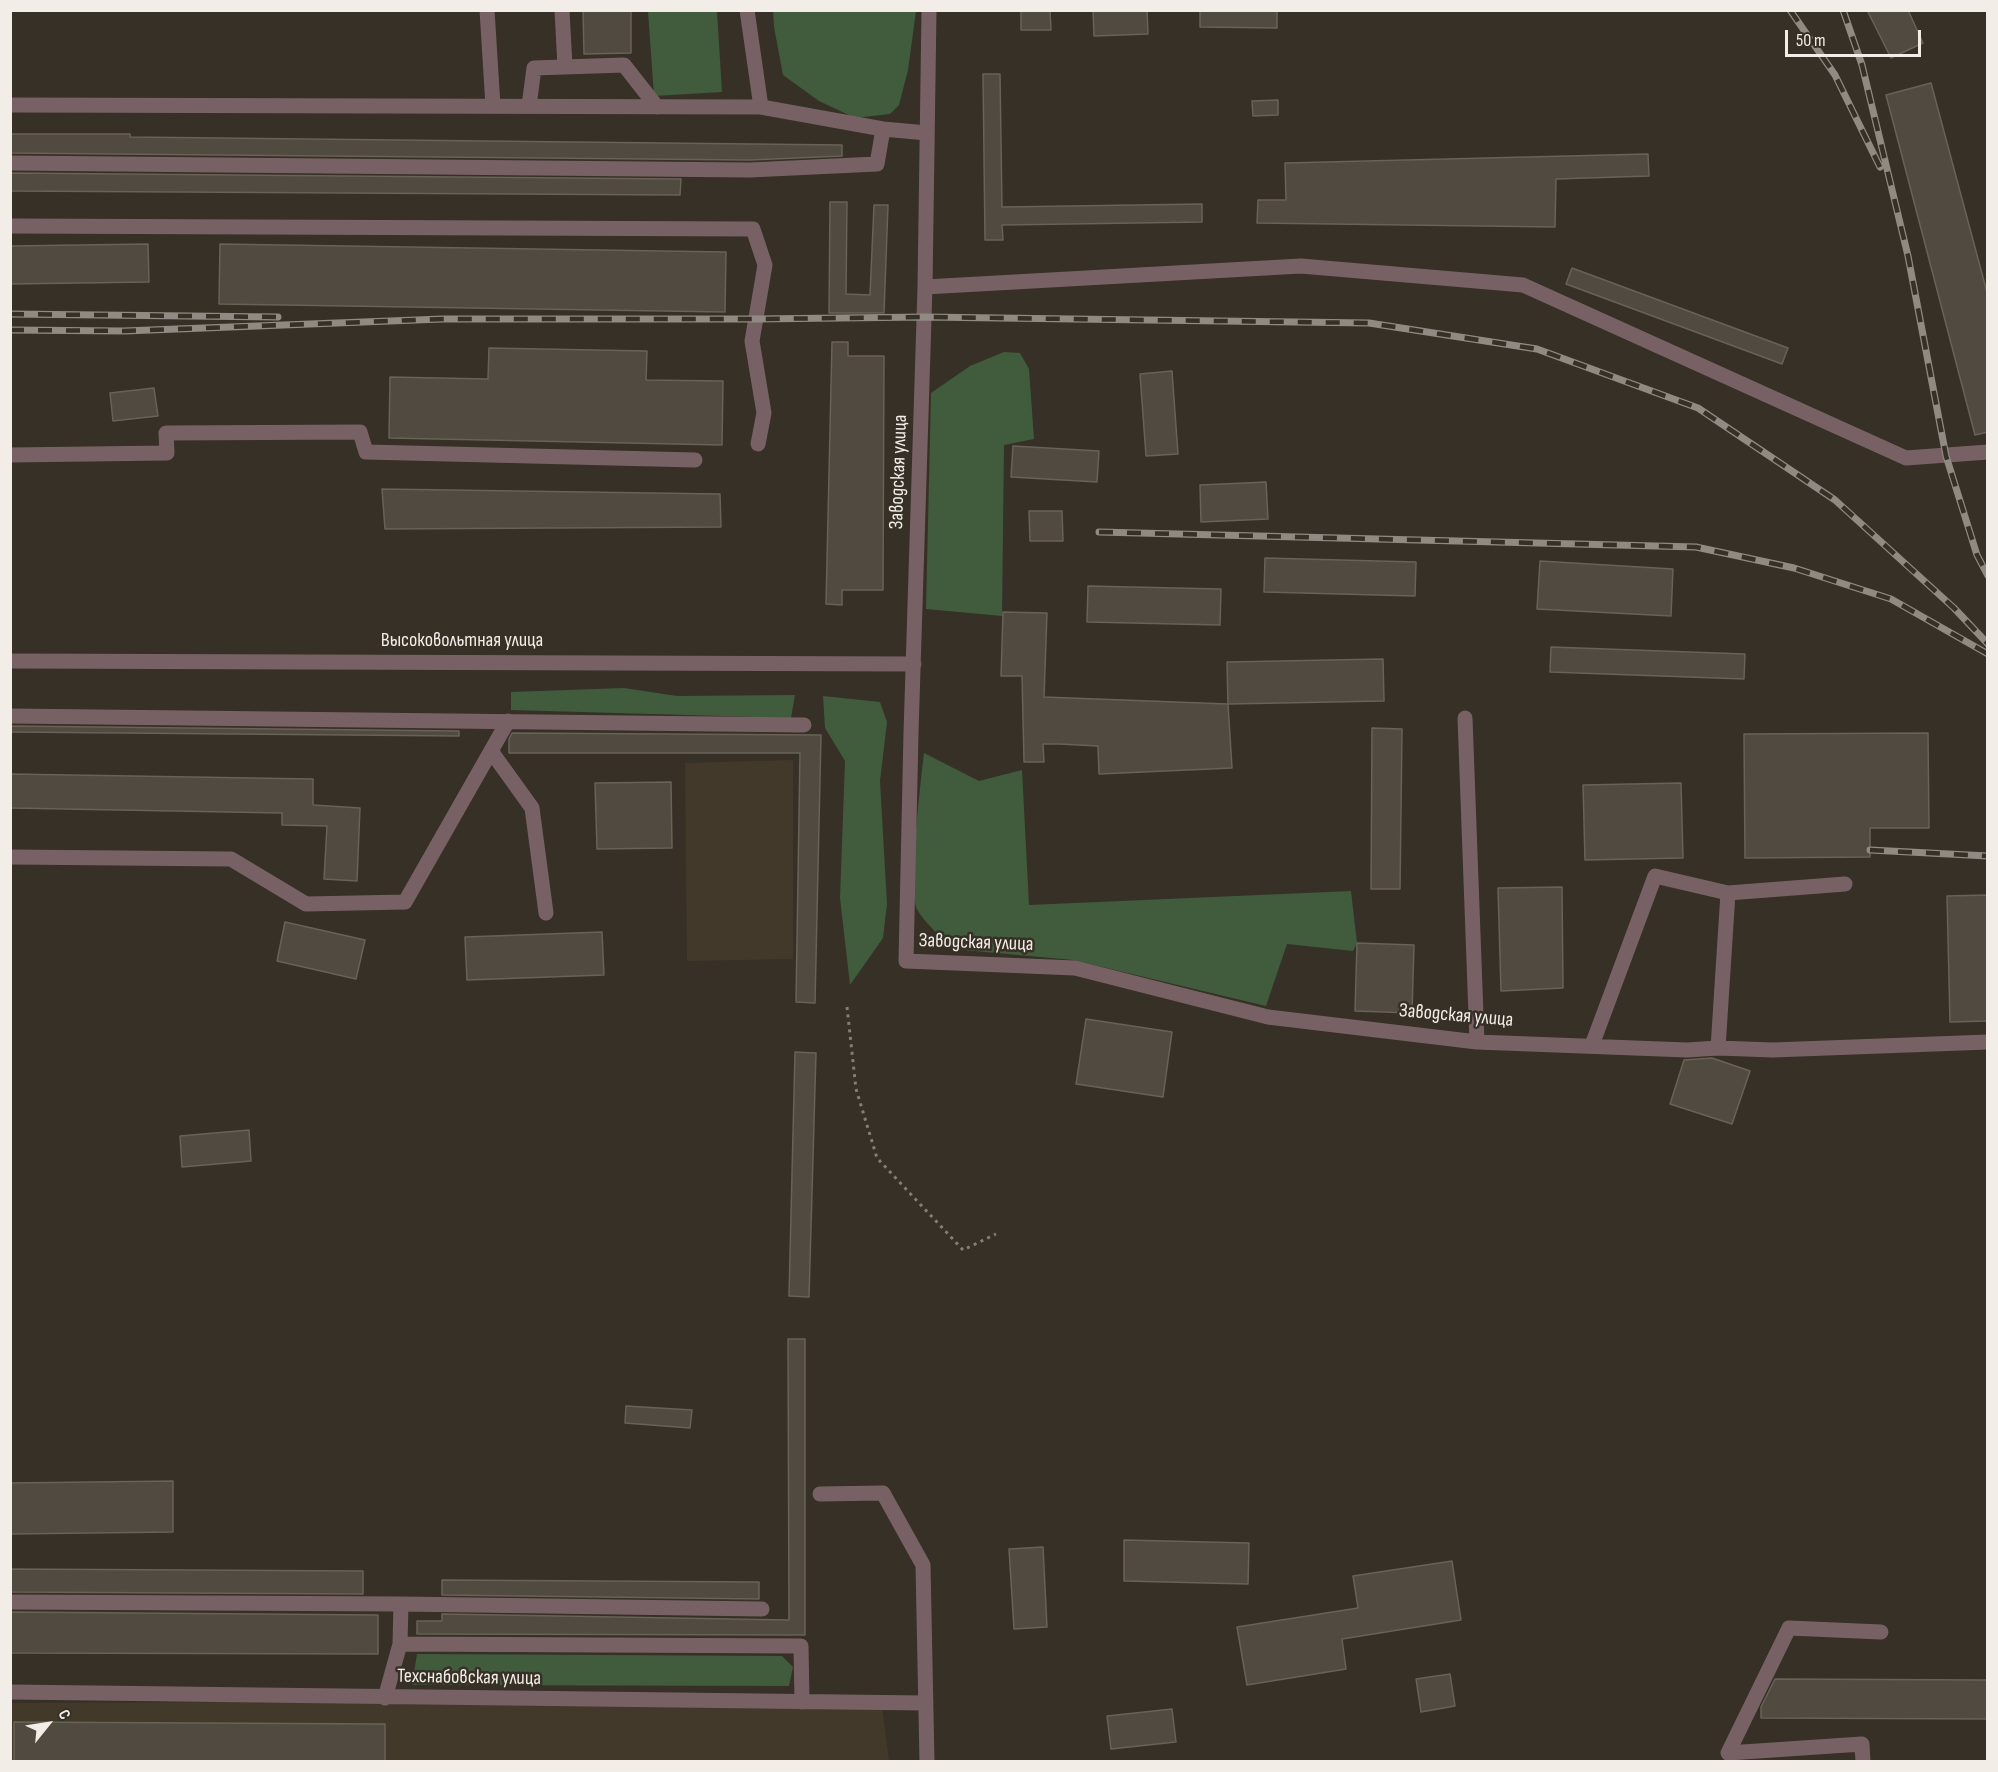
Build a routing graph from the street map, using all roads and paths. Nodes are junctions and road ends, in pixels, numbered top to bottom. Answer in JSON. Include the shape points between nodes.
{"nodes":[{"id":1,"x":487,"y":10,"type":"edge"},
{"id":2,"x":562,"y":10,"type":"edge"},
{"id":3,"x":747,"y":10,"type":"edge"},
{"id":4,"x":929,"y":10,"type":"edge"},
{"id":5,"x":565,"y":67,"type":"junction"},
{"id":6,"x":10,"y":105,"type":"edge"},
{"id":7,"x":494,"y":106,"type":"junction"},
{"id":8,"x":529,"y":106,"type":"junction"},
{"id":9,"x":657,"y":107,"type":"junction"},
{"id":10,"x":761,"y":107,"type":"junction"},
{"id":11,"x":883,"y":129,"type":"junction"},
{"id":12,"x":927,"y":133,"type":"junction"},
{"id":13,"x":10,"y":163,"type":"edge"},
{"id":14,"x":10,"y":226,"type":"edge"},
{"id":15,"x":925,"y":287,"type":"junction"},
{"id":16,"x":758,"y":444,"type":"dead end"},
{"id":17,"x":1988,"y":452,"type":"edge"},
{"id":18,"x":10,"y":455,"type":"edge"},
{"id":19,"x":694,"y":460,"type":"dead end"},
{"id":20,"x":10,"y":661,"type":"edge"},
{"id":21,"x":914,"y":664,"type":"junction"},
{"id":22,"x":10,"y":716,"type":"edge"},
{"id":23,"x":1466,"y":718,"type":"dead end"},
{"id":24,"x":508,"y":721,"type":"junction"},
{"id":25,"x":804,"y":725,"type":"dead end"},
{"id":26,"x":491,"y":751,"type":"junction"},
{"id":27,"x":10,"y":857,"type":"edge"},
{"id":28,"x":1845,"y":884,"type":"dead end"},
{"id":29,"x":1728,"y":893,"type":"junction"},
{"id":30,"x":546,"y":913,"type":"dead end"},
{"id":31,"x":847,"y":1007,"type":"dead end"},
{"id":32,"x":1477,"y":1042,"type":"junction"},
{"id":33,"x":1988,"y":1042,"type":"edge"},
{"id":34,"x":1592,"y":1045,"type":"junction"},
{"id":35,"x":1718,"y":1048,"type":"junction"},
{"id":36,"x":996,"y":1234,"type":"dead end"},
{"id":37,"x":820,"y":1494,"type":"dead end"},
{"id":38,"x":10,"y":1602,"type":"edge"},
{"id":39,"x":401,"y":1604,"type":"junction"},
{"id":40,"x":762,"y":1609,"type":"dead end"},
{"id":41,"x":1881,"y":1632,"type":"dead end"},
{"id":42,"x":400,"y":1644,"type":"junction"},
{"id":43,"x":10,"y":1692,"type":"edge"},
{"id":44,"x":385,"y":1698,"type":"junction"},
{"id":45,"x":802,"y":1702,"type":"junction"},
{"id":46,"x":926,"y":1703,"type":"junction"},
{"id":47,"x":927,"y":1761,"type":"edge"},
{"id":48,"x":1863,"y":1761,"type":"edge"}],
"edges":[{"from":1,"to":7,"type":"street"},
{"from":2,"to":5,"type":"street"},
{"from":3,"to":10,"type":"street"},
{"from":4,"to":12,"type":"street","name":"Заводская улица"},
{"from":5,"to":8,"type":"street","via":[[534,68]]},
{"from":5,"to":9,"type":"street","via":[[624,65]]},
{"from":6,"to":7,"type":"street"},
{"from":7,"to":8,"type":"street"},
{"from":8,"to":9,"type":"street"},
{"from":9,"to":10,"type":"street"},
{"from":10,"to":11,"type":"street"},
{"from":11,"to":12,"type":"street"},
{"from":11,"to":13,"type":"street","via":[[877,164],[750,170]]},
{"from":12,"to":15,"type":"street","name":"Заводская улица"},
{"from":14,"to":16,"type":"street","via":[[753,229],[765,265],[752,341],[764,413]]},
{"from":15,"to":17,"type":"street","via":[[1301,266],[1523,285],[1906,458]]},
{"from":15,"to":21,"type":"street","name":"Заводская улица"},
{"from":18,"to":19,"type":"street","via":[[166,453],[166,433],[360,432],[366,452]]},
{"from":20,"to":21,"type":"street","name":"Высоковольтная улица"},
{"from":21,"to":32,"type":"street","name":"Заводская улица","via":[[906,962],[1076,968],[1268,1017]]},
{"from":22,"to":24,"type":"street"},
{"from":23,"to":32,"type":"street"},
{"from":24,"to":25,"type":"street"},
{"from":24,"to":26,"type":"street"},
{"from":26,"to":27,"type":"street","via":[[405,902],[306,904],[231,859]]},
{"from":26,"to":30,"type":"street","via":[[532,808]]},
{"from":28,"to":29,"type":"street"},
{"from":29,"to":34,"type":"street","via":[[1655,876]]},
{"from":29,"to":35,"type":"street"},
{"from":31,"to":36,"type":"path","via":[[856,1089],[877,1158],[963,1250]]},
{"from":32,"to":34,"type":"street","name":"Заводская улица"},
{"from":33,"to":35,"type":"street","name":"Заводская улица","via":[[1773,1050]]},
{"from":34,"to":35,"type":"street","name":"Заводская улица"},
{"from":37,"to":46,"type":"street","via":[[884,1493],[922,1565]]},
{"from":38,"to":39,"type":"street"},
{"from":39,"to":40,"type":"street"},
{"from":39,"to":42,"type":"street"},
{"from":41,"to":48,"type":"street","via":[[1789,1628],[1728,1753],[1862,1744]]},
{"from":42,"to":44,"type":"street"},
{"from":42,"to":45,"type":"street","via":[[801,1646]]},
{"from":43,"to":44,"type":"street","name":"Техснабовская улица"},
{"from":44,"to":45,"type":"street","name":"Техснабовская улица"},
{"from":45,"to":46,"type":"street","name":"Техснабовская улица"},
{"from":46,"to":47,"type":"street"}]}
